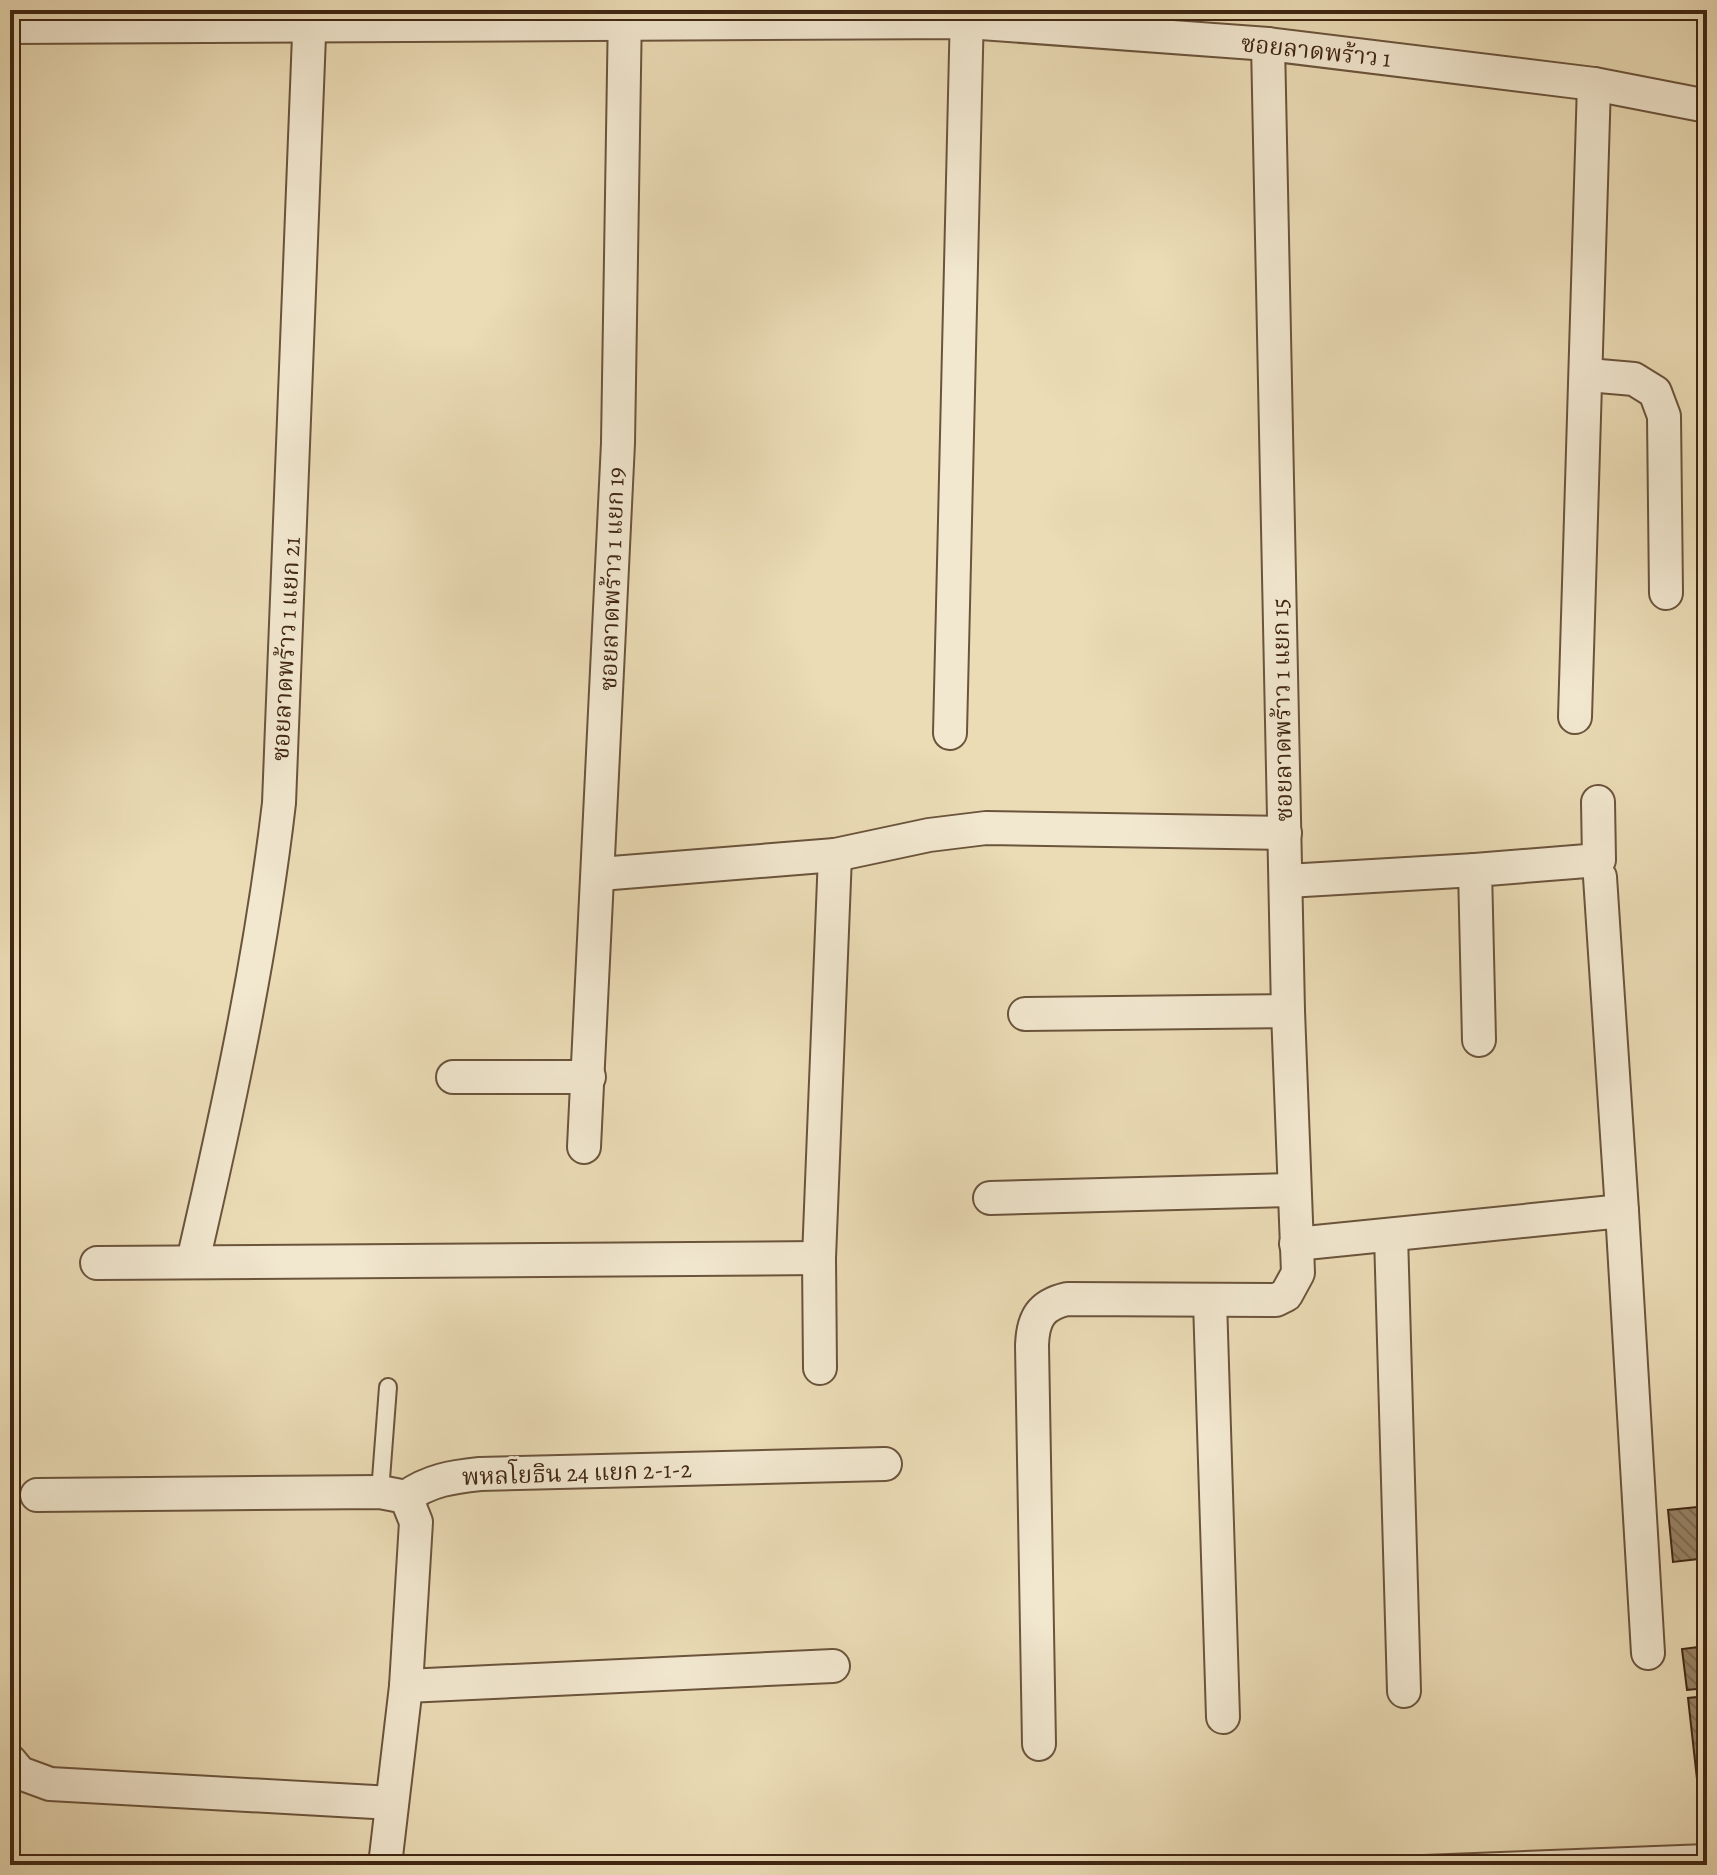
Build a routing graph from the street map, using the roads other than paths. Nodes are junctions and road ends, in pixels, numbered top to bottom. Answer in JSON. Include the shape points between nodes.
{"nodes":[{"id":1,"x":967,"y":16,"type":"edge"},
{"id":2,"x":795,"y":17,"type":"edge"},
{"id":3,"x":625,"y":18,"type":"edge"},
{"id":4,"x":310,"y":19,"type":"edge"},
{"id":5,"x":10,"y":27,"type":"edge"},
{"id":6,"x":1268,"y":44,"type":"junction"},
{"id":7,"x":1594,"y":84,"type":"junction"},
{"id":8,"x":1707,"y":106,"type":"edge"},
{"id":9,"x":1588,"y":375,"type":"junction"},
{"id":10,"x":1666,"y":593,"type":"dead end"},
{"id":11,"x":1575,"y":717,"type":"dead end"},
{"id":12,"x":950,"y":733,"type":"dead end"},
{"id":13,"x":1598,"y":802,"type":"dead end"},
{"id":14,"x":1285,"y":833,"type":"junction"},
{"id":15,"x":835,"y":855,"type":"junction"},
{"id":16,"x":1475,"y":870,"type":"junction"},
{"id":17,"x":600,"y":874,"type":"junction"},
{"id":18,"x":1600,"y":877,"type":"dead end"},
{"id":19,"x":1287,"y":881,"type":"junction"},
{"id":20,"x":1288,"y":1011,"type":"junction"},
{"id":21,"x":1025,"y":1014,"type":"dead end"},
{"id":22,"x":1479,"y":1040,"type":"dead end"},
{"id":23,"x":453,"y":1077,"type":"dead end"},
{"id":24,"x":589,"y":1077,"type":"junction"},
{"id":25,"x":584,"y":1147,"type":"dead end"},
{"id":26,"x":1293,"y":1190,"type":"junction"},
{"id":27,"x":990,"y":1198,"type":"dead end"},
{"id":28,"x":1622,"y":1211,"type":"junction"},
{"id":29,"x":1391,"y":1235,"type":"junction"},
{"id":30,"x":1296,"y":1244,"type":"junction"},
{"id":31,"x":819,"y":1258,"type":"junction"},
{"id":32,"x":193,"y":1261,"type":"junction"},
{"id":33,"x":97,"y":1263,"type":"dead end"},
{"id":34,"x":1210,"y":1301,"type":"junction"},
{"id":35,"x":820,"y":1368,"type":"dead end"},
{"id":36,"x":388,"y":1387,"type":"dead end"},
{"id":37,"x":885,"y":1464,"type":"dead end"},
{"id":38,"x":37,"y":1495,"type":"dead end"},
{"id":39,"x":393,"y":1495,"type":"junction"},
{"id":40,"x":1648,"y":1653,"type":"dead end"},
{"id":41,"x":833,"y":1666,"type":"dead end"},
{"id":42,"x":406,"y":1686,"type":"junction"},
{"id":43,"x":1404,"y":1691,"type":"dead end"},
{"id":44,"x":1223,"y":1717,"type":"dead end"},
{"id":45,"x":1039,"y":1744,"type":"dead end"},
{"id":46,"x":10,"y":1761,"type":"edge"},
{"id":47,"x":392,"y":1803,"type":"junction"},
{"id":48,"x":1707,"y":1853,"type":"edge"},
{"id":49,"x":385,"y":1865,"type":"edge"},
{"id":50,"x":1398,"y":1865,"type":"edge"}],
"edges":[{"from":1,"to":2,"type":"street","name":"ซอยลาดพร้าว 1"},
{"from":1,"to":6,"type":"street","name":"ซอยลาดพร้าว 1"},
{"from":1,"to":12,"type":"street"},
{"from":2,"to":3,"type":"street","name":"ซอยลาดพร้าว 1"},
{"from":3,"to":4,"type":"street","name":"ซอยลาดพร้าว 1"},
{"from":3,"to":17,"type":"street","name":"ซอยลาดพร้าว 1 แยก 19","via":[[618,443]]},
{"from":4,"to":5,"type":"street","name":"ซอยลาดพร้าว 1"},
{"from":4,"to":32,"type":"street","name":"ซอยลาดพร้าว 1 แยก 21","via":[[279,803],[270,887]]},
{"from":6,"to":7,"type":"street","name":"ซอยลาดพร้าว 1"},
{"from":6,"to":14,"type":"street","name":"ซอยลาดพร้าว 1 แยก 15"},
{"from":7,"to":8,"type":"street","name":"ซอยลาดพร้าว 1"},
{"from":7,"to":9,"type":"street"},
{"from":9,"to":10,"type":"street","via":[[1634,379],[1655,392],[1664,416]]},
{"from":9,"to":11,"type":"street"},
{"from":13,"to":16,"type":"street","via":[[1599,860]]},
{"from":14,"to":15,"type":"street","via":[[986,828]]},
{"from":14,"to":19,"type":"street","name":"ซอยลาดพร้าว 1 แยก 15"},
{"from":15,"to":17,"type":"street"},
{"from":15,"to":31,"type":"street"},
{"from":16,"to":19,"type":"street"},
{"from":16,"to":22,"type":"street"},
{"from":17,"to":24,"type":"street","name":"ซอยลาดพร้าว 1 แยก 19"},
{"from":18,"to":28,"type":"street"},
{"from":19,"to":20,"type":"street","name":"ซอยลาดพร้าว 1 แยก 15"},
{"from":20,"to":21,"type":"street"},
{"from":20,"to":26,"type":"street","name":"ซอยลาดพร้าว 1 แยก 15"},
{"from":23,"to":24,"type":"street"},
{"from":24,"to":25,"type":"street","name":"ซอยลาดพร้าว 1 แยก 19"},
{"from":26,"to":27,"type":"street"},
{"from":26,"to":30,"type":"street","name":"ซอยลาดพร้าว 1 แยก 15"},
{"from":28,"to":29,"type":"street"},
{"from":28,"to":40,"type":"street"},
{"from":29,"to":30,"type":"street"},
{"from":29,"to":43,"type":"street"},
{"from":30,"to":34,"type":"street","name":"ซอยลาดพร้าว 1 แยก 15","via":[[1298,1273],[1286,1295],[1276,1300]]},
{"from":31,"to":32,"type":"street"},
{"from":31,"to":35,"type":"street"},
{"from":32,"to":33,"type":"street"},
{"from":34,"to":44,"type":"street"},
{"from":34,"to":45,"type":"street","via":[[1067,1299],[1040,1312],[1033,1327]]},
{"from":36,"to":39,"type":"lane"},
{"from":37,"to":39,"type":"street","name":"พหลโยธิน 24 แยก 2-1-2","via":[[480,1474],[443,1478]]},
{"from":38,"to":39,"type":"street"},
{"from":39,"to":42,"type":"street","via":[[416,1522]]},
{"from":41,"to":42,"type":"street"},
{"from":42,"to":47,"type":"street"},
{"from":46,"to":47,"type":"street","via":[[20,1773],[50,1784]]},
{"from":47,"to":49,"type":"street"},
{"from":48,"to":50,"type":"lane"}]}
